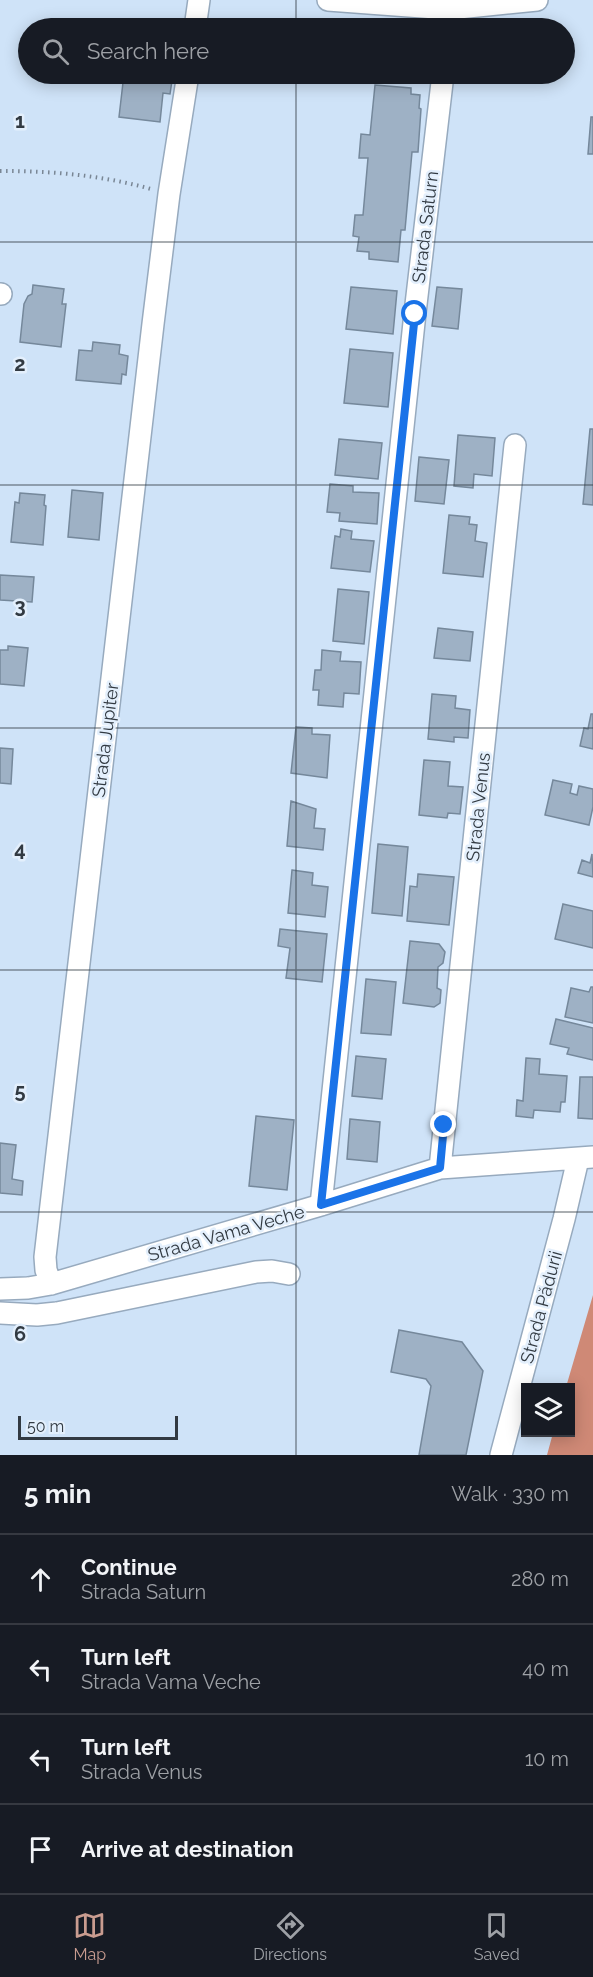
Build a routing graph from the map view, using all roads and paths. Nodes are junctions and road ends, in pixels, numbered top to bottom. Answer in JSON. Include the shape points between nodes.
{"nodes":[{"id":1,"x":199,"y":0,"type":"edge"},
{"id":2,"x":328,"y":0,"type":"edge"},
{"id":3,"x":537,"y":0,"type":"edge"},
{"id":4,"x":196,"y":18,"type":"edge"},
{"id":5,"x":442,"y":18,"type":"edge"},
{"id":6,"x":453,"y":18,"type":"edge"},
{"id":7,"x":186,"y":84,"type":"edge"},
{"id":8,"x":442,"y":84,"type":"edge"},
{"id":9,"x":0,"y":171,"type":"edge"},
{"id":10,"x":169,"y":194,"type":"junction"},
{"id":11,"x":516,"y":446,"type":"dead end"},
{"id":12,"x":586,"y":1158,"type":"edge"},
{"id":13,"x":440,"y":1168,"type":"junction"},
{"id":14,"x":321,"y":1205,"type":"junction"},
{"id":15,"x":289,"y":1274,"type":"dead end"},
{"id":16,"x":51,"y":1284,"type":"junction"},
{"id":17,"x":0,"y":1289,"type":"edge"},
{"id":18,"x":0,"y":1313,"type":"edge"},
{"id":19,"x":501,"y":1455,"type":"edge"}],
"edges":[{"from":1,"to":4,"type":"street"},
{"from":2,"to":5,"type":"street"},
{"from":3,"to":6,"type":"street"},
{"from":7,"to":10,"type":"street","name":"Strada Jupiter"},
{"from":8,"to":14,"type":"street","name":"Strada Saturn"},
{"from":9,"to":10,"type":"path","via":[[84,175]]},
{"from":10,"to":16,"type":"street","name":"Strada Jupiter","via":[[45,1257]]},
{"from":11,"to":13,"type":"street","name":"Strada Venus"},
{"from":12,"to":13,"type":"street","name":"Strada Vama Veche"},
{"from":12,"to":19,"type":"street","name":"Strada Pădurii","via":[[564,1219]]},
{"from":13,"to":14,"type":"street","name":"Strada Vama Veche"},
{"from":14,"to":16,"type":"street","name":"Strada Vama Veche"},
{"from":15,"to":18,"type":"street","via":[[256,1272],[57,1313]]},
{"from":16,"to":17,"type":"street","name":"Strada Vama Veche"}]}
